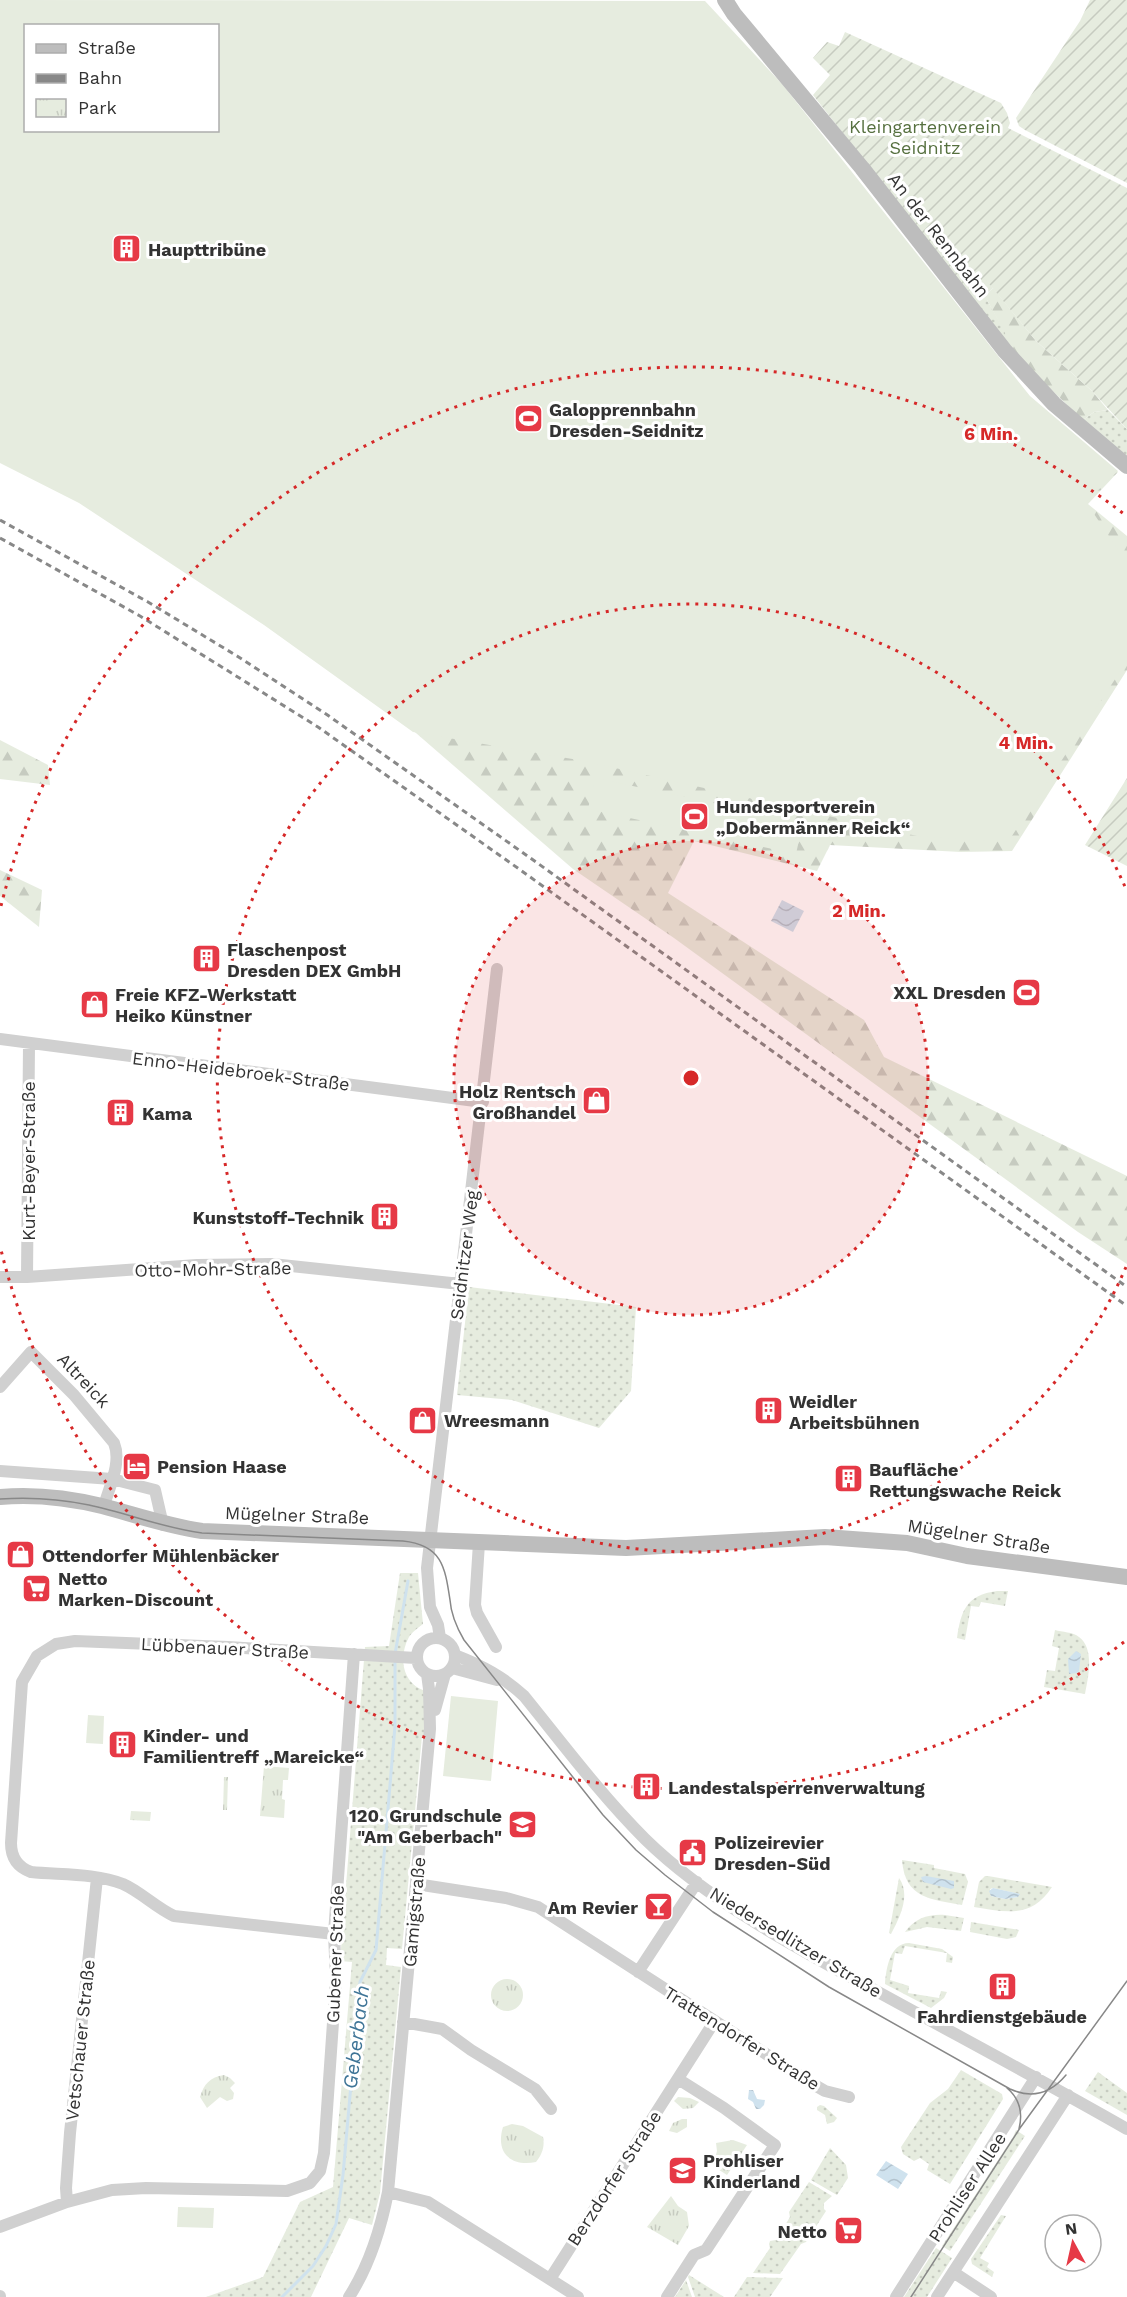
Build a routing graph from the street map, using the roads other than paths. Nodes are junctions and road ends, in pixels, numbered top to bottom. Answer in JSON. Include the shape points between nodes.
{"nodes":[{"id":1,"x":717,"y":0,"type":"edge"},
{"id":2,"x":729,"y":7,"type":"edge"},
{"id":3,"x":1127,"y":466,"type":"edge"},
{"id":4,"x":497,"y":969,"type":"dead end"},
{"id":5,"x":0,"y":1039,"type":"edge"},
{"id":6,"x":29,"y":1044,"type":"junction"},
{"id":7,"x":483,"y":1102,"type":"junction"},
{"id":8,"x":0,"y":1277,"type":"edge"},
{"id":9,"x":27,"y":1277,"type":"junction"},
{"id":10,"x":461,"y":1282,"type":"junction"},
{"id":11,"x":0,"y":1388,"type":"edge"},
{"id":12,"x":0,"y":1472,"type":"edge"},
{"id":13,"x":112,"y":1479,"type":"junction"},
{"id":14,"x":0,"y":1497,"type":"edge"},
{"id":15,"x":104,"y":1506,"type":"junction"},
{"id":16,"x":163,"y":1524,"type":"junction"},
{"id":17,"x":430,"y":1540,"type":"junction"},
{"id":18,"x":479,"y":1543,"type":"junction"},
{"id":19,"x":1127,"y":1577,"type":"edge"},
{"id":20,"x":434,"y":1639,"type":"junction"},
{"id":21,"x":496,"y":1647,"type":"dead end"},
{"id":22,"x":354,"y":1654,"type":"junction"},
{"id":23,"x":416,"y":1658,"type":"junction"},
{"id":24,"x":451,"y":1666,"type":"junction"},
{"id":25,"x":427,"y":1674,"type":"junction"},
{"id":26,"x":430,"y":1729,"type":"junction"},
{"id":27,"x":0,"y":1792,"type":"edge"},
{"id":28,"x":13,"y":1798,"type":"junction"},
{"id":29,"x":97,"y":1878,"type":"junction"},
{"id":30,"x":697,"y":1882,"type":"junction"},
{"id":31,"x":417,"y":1884,"type":"junction"},
{"id":32,"x":334,"y":1934,"type":"junction"},
{"id":33,"x":638,"y":1972,"type":"junction"},
{"id":34,"x":403,"y":2022,"type":"junction"},
{"id":35,"x":714,"y":2022,"type":"junction"},
{"id":36,"x":1036,"y":2078,"type":"junction"},
{"id":37,"x":678,"y":2079,"type":"junction"},
{"id":38,"x":1068,"y":2095,"type":"junction"},
{"id":39,"x":849,"y":2097,"type":"dead end"},
{"id":40,"x":551,"y":2109,"type":"dead end"},
{"id":41,"x":1127,"y":2129,"type":"edge"},
{"id":42,"x":388,"y":2192,"type":"junction"},
{"id":43,"x":67,"y":2202,"type":"junction"},
{"id":44,"x":0,"y":2227,"type":"edge"},
{"id":45,"x":953,"y":2272,"type":"junction"},
{"id":46,"x":550,"y":2279,"type":"junction"},
{"id":47,"x":349,"y":2297,"type":"edge"},
{"id":48,"x":578,"y":2297,"type":"edge"},
{"id":49,"x":667,"y":2297,"type":"edge"},
{"id":50,"x":896,"y":2297,"type":"edge"},
{"id":51,"x":937,"y":2297,"type":"edge"},
{"id":52,"x":991,"y":2297,"type":"edge"}],
"edges":[{"from":1,"to":2,"type":"street","name":"An der Rennbahn"},
{"from":2,"to":3,"type":"street","name":"An der Rennbahn","via":[[1005,351],[1054,404]]},
{"from":4,"to":7,"type":"street","name":"Seidnitzer Weg"},
{"from":5,"to":6,"type":"street","name":"Enno-Heidebroek-Straße"},
{"from":6,"to":7,"type":"street","name":"Enno-Heidebroek-Straße"},
{"from":6,"to":9,"type":"street","name":"Kurt-Beyer-Straße"},
{"from":7,"to":10,"type":"street","name":"Seidnitzer Weg"},
{"from":8,"to":9,"type":"street","name":"Otto-Mohr-Straße"},
{"from":9,"to":10,"type":"street","name":"Otto-Mohr-Straße","via":[[272,1264]]},
{"from":10,"to":17,"type":"street","name":"Seidnitzer Weg"},
{"from":11,"to":13,"type":"street","name":"Altreick","via":[[31,1352],[114,1443],[118,1452]]},
{"from":12,"to":13,"type":"street"},
{"from":13,"to":15,"type":"street","name":"Altreick"},
{"from":13,"to":16,"type":"street","via":[[155,1490]]},
{"from":14,"to":15,"type":"street","via":[[60,1498]]},
{"from":15,"to":16,"type":"street"},
{"from":16,"to":17,"type":"street","name":"Mügelner Straße","via":[[202,1531]]},
{"from":17,"to":18,"type":"street","name":"Mügelner Straße"},
{"from":17,"to":20,"type":"street","via":[[430,1607],[438,1625]]},
{"from":18,"to":19,"type":"street","name":"Mügelner Straße","via":[[626,1548],[825,1537],[907,1544]]},
{"from":18,"to":21,"type":"street","via":[[475,1605]]},
{"from":20,"to":23,"type":"street","via":[[419,1647]]},
{"from":20,"to":24,"type":"street","via":[[450,1644]]},
{"from":22,"to":23,"type":"street","name":"Lübbenauer Straße"},
{"from":22,"to":28,"type":"street","name":"Lübbenauer Straße","via":[[75,1641],[57,1644],[37,1656],[22,1682]]},
{"from":22,"to":32,"type":"street","name":"Gubener Straße"},
{"from":23,"to":25,"type":"street","name":"Gamigstraße","via":[[419,1668]]},
{"from":24,"to":25,"type":"street","via":[[439,1676]]},
{"from":24,"to":26,"type":"street","name":"Gamigstraße"},
{"from":24,"to":30,"type":"street","name":"Niedersedlitzer Straße","via":[[517,1689],[614,1806],[645,1839]]},
{"from":25,"to":26,"type":"street","name":"Gamigstraße"},
{"from":26,"to":31,"type":"street","name":"Gamigstraße"},
{"from":27,"to":28,"type":"street"},
{"from":28,"to":29,"type":"street","via":[[11,1852],[23,1869]]},
{"from":29,"to":32,"type":"street","via":[[124,1885],[174,1916]]},
{"from":29,"to":43,"type":"street","name":"Vetschauer Straße","via":[[70,2133]]},
{"from":30,"to":33,"type":"street"},
{"from":30,"to":36,"type":"street","name":"Niedersedlitzer Straße","via":[[816,1959]]},
{"from":31,"to":33,"type":"street","name":"Trattendorfer Straße","via":[[538,1907]]},
{"from":31,"to":34,"type":"street","name":"Gamigstraße"},
{"from":32,"to":43,"type":"street","name":"Gubener Straße","via":[[336,1979],[323,2156],[320,2170],[310,2183],[287,2191],[125,2188]]},
{"from":33,"to":35,"type":"street","name":"Trattendorfer Straße"},
{"from":34,"to":40,"type":"street","via":[[442,2029],[536,2089]]},
{"from":34,"to":42,"type":"street","name":"Gamigstraße"},
{"from":35,"to":37,"type":"street","name":"Berzdorfer Straße"},
{"from":35,"to":39,"type":"street","name":"Trattendorfer Straße","via":[[825,2091]]},
{"from":36,"to":38,"type":"street","name":"Niedersedlitzer Straße"},
{"from":36,"to":50,"type":"street","name":"Prohliser Allee"},
{"from":37,"to":46,"type":"street","name":"Berzdorfer Straße"},
{"from":37,"to":49,"type":"street","via":[[775,2145],[706,2250],[694,2254]]},
{"from":38,"to":41,"type":"street","name":"Niedersedlitzer Straße"},
{"from":38,"to":45,"type":"street","name":"Prohliser Allee"},
{"from":42,"to":46,"type":"street","via":[[428,2202]]},
{"from":42,"to":47,"type":"street","name":"Gamigstraße","via":[[370,2254]]},
{"from":43,"to":44,"type":"street","name":"Gubener Straße"},
{"from":45,"to":51,"type":"street","name":"Prohliser Allee"},
{"from":45,"to":52,"type":"street"},
{"from":46,"to":48,"type":"street"}]}
